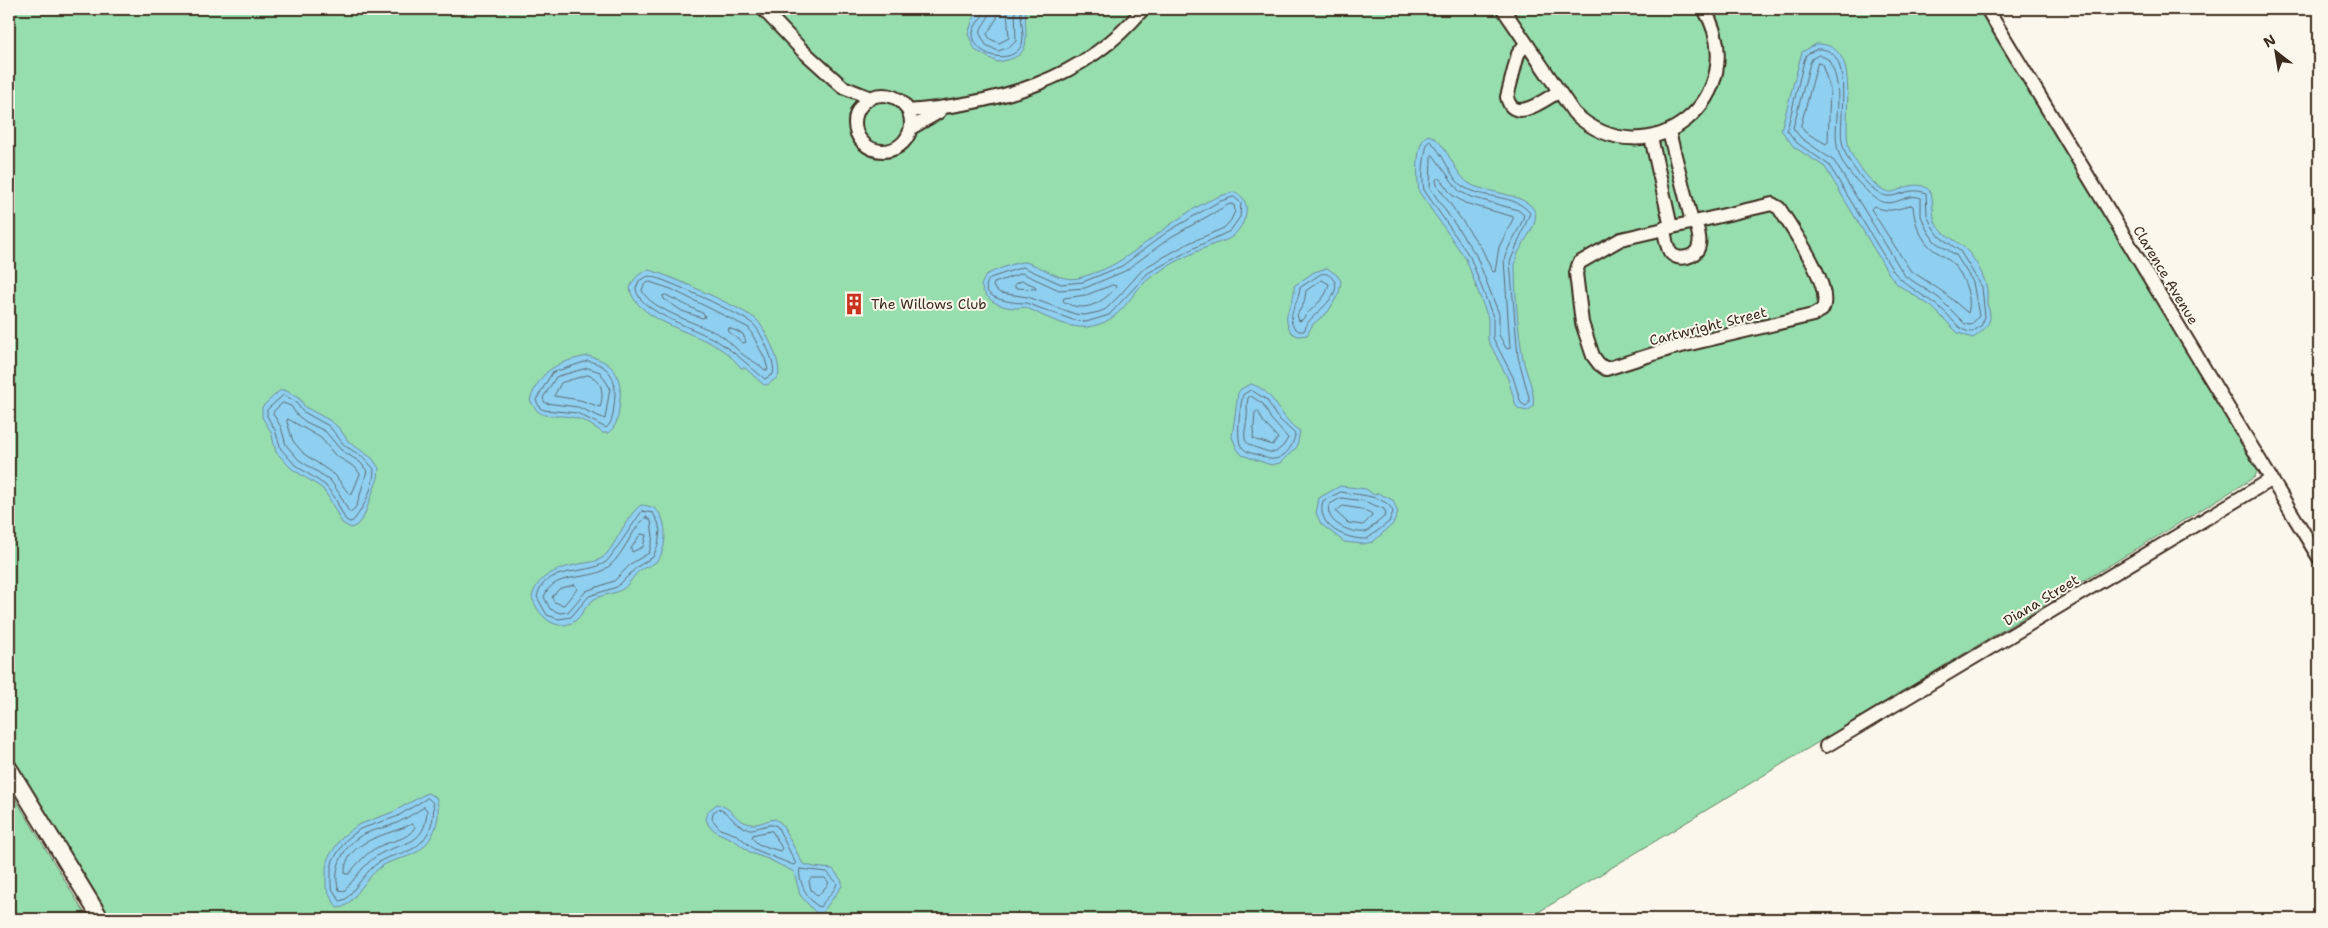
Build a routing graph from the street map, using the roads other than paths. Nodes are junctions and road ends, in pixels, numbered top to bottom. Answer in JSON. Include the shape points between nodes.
{"nodes":[{"id":1,"x":763,"y":9,"type":"edge"},
{"id":2,"x":1143,"y":9,"type":"edge"},
{"id":3,"x":1503,"y":9,"type":"edge"},
{"id":4,"x":1704,"y":9,"type":"edge"},
{"id":5,"x":1987,"y":9,"type":"edge"},
{"id":6,"x":1526,"y":43,"type":"junction"},
{"id":7,"x":843,"y":87,"type":"junction"},
{"id":8,"x":1558,"y":92,"type":"junction"},
{"id":9,"x":870,"y":98,"type":"junction"},
{"id":10,"x":948,"y":108,"type":"junction"},
{"id":11,"x":858,"y":111,"type":"junction"},
{"id":12,"x":908,"y":111,"type":"junction"},
{"id":13,"x":910,"y":128,"type":"junction"},
{"id":14,"x":1669,"y":132,"type":"junction"},
{"id":15,"x":1651,"y":137,"type":"junction"},
{"id":16,"x":1694,"y":222,"type":"junction"},
{"id":17,"x":1667,"y":228,"type":"junction"},
{"id":18,"x":2272,"y":479,"type":"junction"},
{"id":19,"x":2319,"y":558,"type":"edge"},
{"id":20,"x":1826,"y":746,"type":"dead end"},
{"id":21,"x":9,"y":768,"type":"edge"},
{"id":22,"x":101,"y":919,"type":"edge"}],
"edges":[{"from":1,"to":7,"type":"street"},
{"from":2,"to":10,"type":"street","via":[[1110,44],[1082,64],[1031,87]]},
{"from":3,"to":6,"type":"street"},
{"from":4,"to":14,"type":"street","via":[[1713,25],[1718,66],[1700,106]]},
{"from":5,"to":18,"type":"street","name":"Clarence Avenue"},
{"from":6,"to":8,"type":"street"},
{"from":6,"to":8,"type":"street","via":[[1518,54],[1508,104],[1525,110]]},
{"from":7,"to":9,"type":"street"},
{"from":7,"to":11,"type":"street"},
{"from":8,"to":15,"type":"street","via":[[1574,113],[1601,132],[1619,138]]},
{"from":9,"to":11,"type":"street"},
{"from":9,"to":12,"type":"street","via":[[892,97]]},
{"from":10,"to":12,"type":"street"},
{"from":10,"to":13,"type":"street"},
{"from":11,"to":13,"type":"street","via":[[854,127],[856,134],[874,150],[897,148],[904,142]]},
{"from":12,"to":13,"type":"street"},
{"from":14,"to":15,"type":"street"},
{"from":14,"to":16,"type":"street"},
{"from":15,"to":17,"type":"street"},
{"from":16,"to":17,"type":"street","name":"Cartwright Street"},
{"from":16,"to":17,"type":"street","via":[[1699,246],[1696,252],[1684,258],[1676,257],[1670,251]]},
{"from":16,"to":17,"type":"street","name":"Cartwright Street","via":[[1764,205],[1772,204],[1779,208],[1813,264],[1825,298],[1822,310],[1813,315],[1669,349],[1606,369],[1593,356],[1582,323],[1576,268],[1622,239]]},
{"from":18,"to":19,"type":"street","name":"Clarence Avenue"},
{"from":18,"to":20,"type":"street","name":"Diana Street"},
{"from":21,"to":22,"type":"main road"}]}
